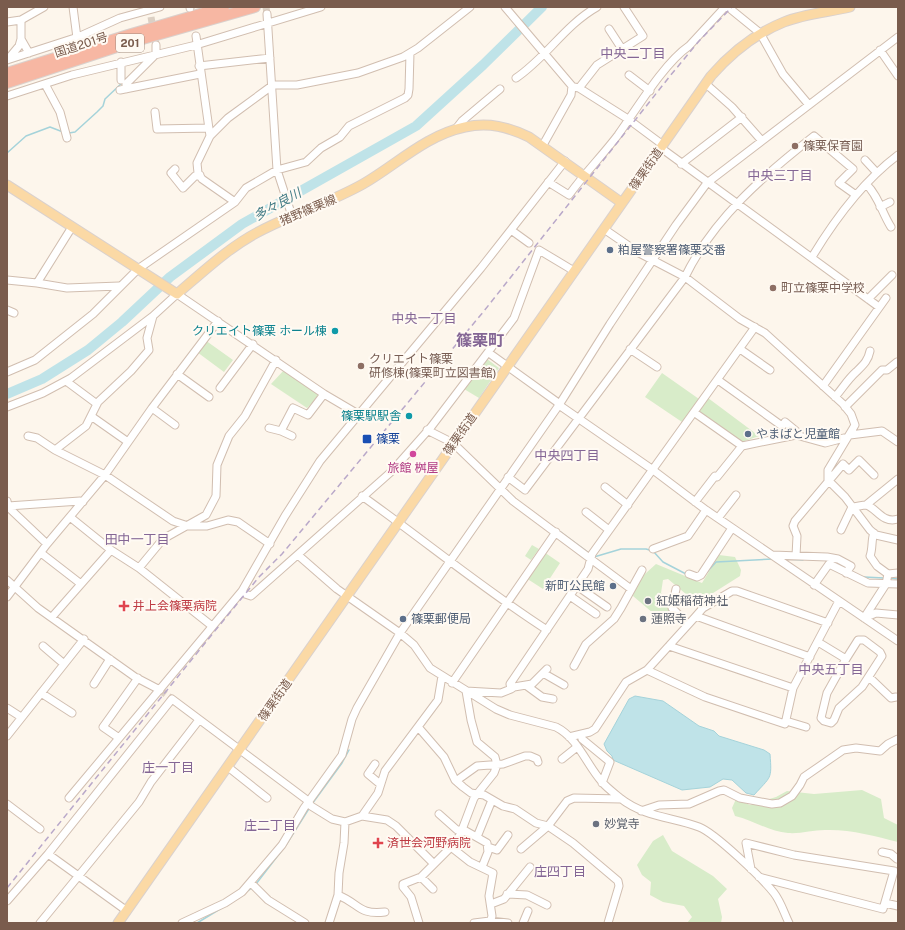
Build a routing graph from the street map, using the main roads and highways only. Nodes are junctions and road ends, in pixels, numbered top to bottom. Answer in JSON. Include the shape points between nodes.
{"nodes":[{"id":1,"x":224,"y":7,"type":"edge"},
{"id":2,"x":255,"y":7,"type":"edge"},
{"id":3,"x":850,"y":7,"type":"edge"},
{"id":4,"x":7,"y":74,"type":"edge"},
{"id":5,"x":7,"y":83,"type":"edge"},
{"id":6,"x":7,"y":185,"type":"edge"},
{"id":7,"x":622,"y":203,"type":"junction"},
{"id":8,"x":118,"y":923,"type":"edge"}],
"edges":[{"from":1,"to":4,"type":"highway","name":"国道201号","number":"201"},
{"from":2,"to":5,"type":"highway","name":"国道201号","number":"201","via":[[132,42]]},
{"from":3,"to":7,"type":"main road","name":"篠栗街道","via":[[785,21],[760,33],[726,59]]},
{"from":6,"to":7,"type":"main road","name":"猪野篠栗線","via":[[176,294],[235,246],[263,229],[364,184],[432,140],[455,130],[474,126],[494,125],[514,130],[543,145]]},
{"from":7,"to":8,"type":"main road","name":"篠栗街道"}]}
